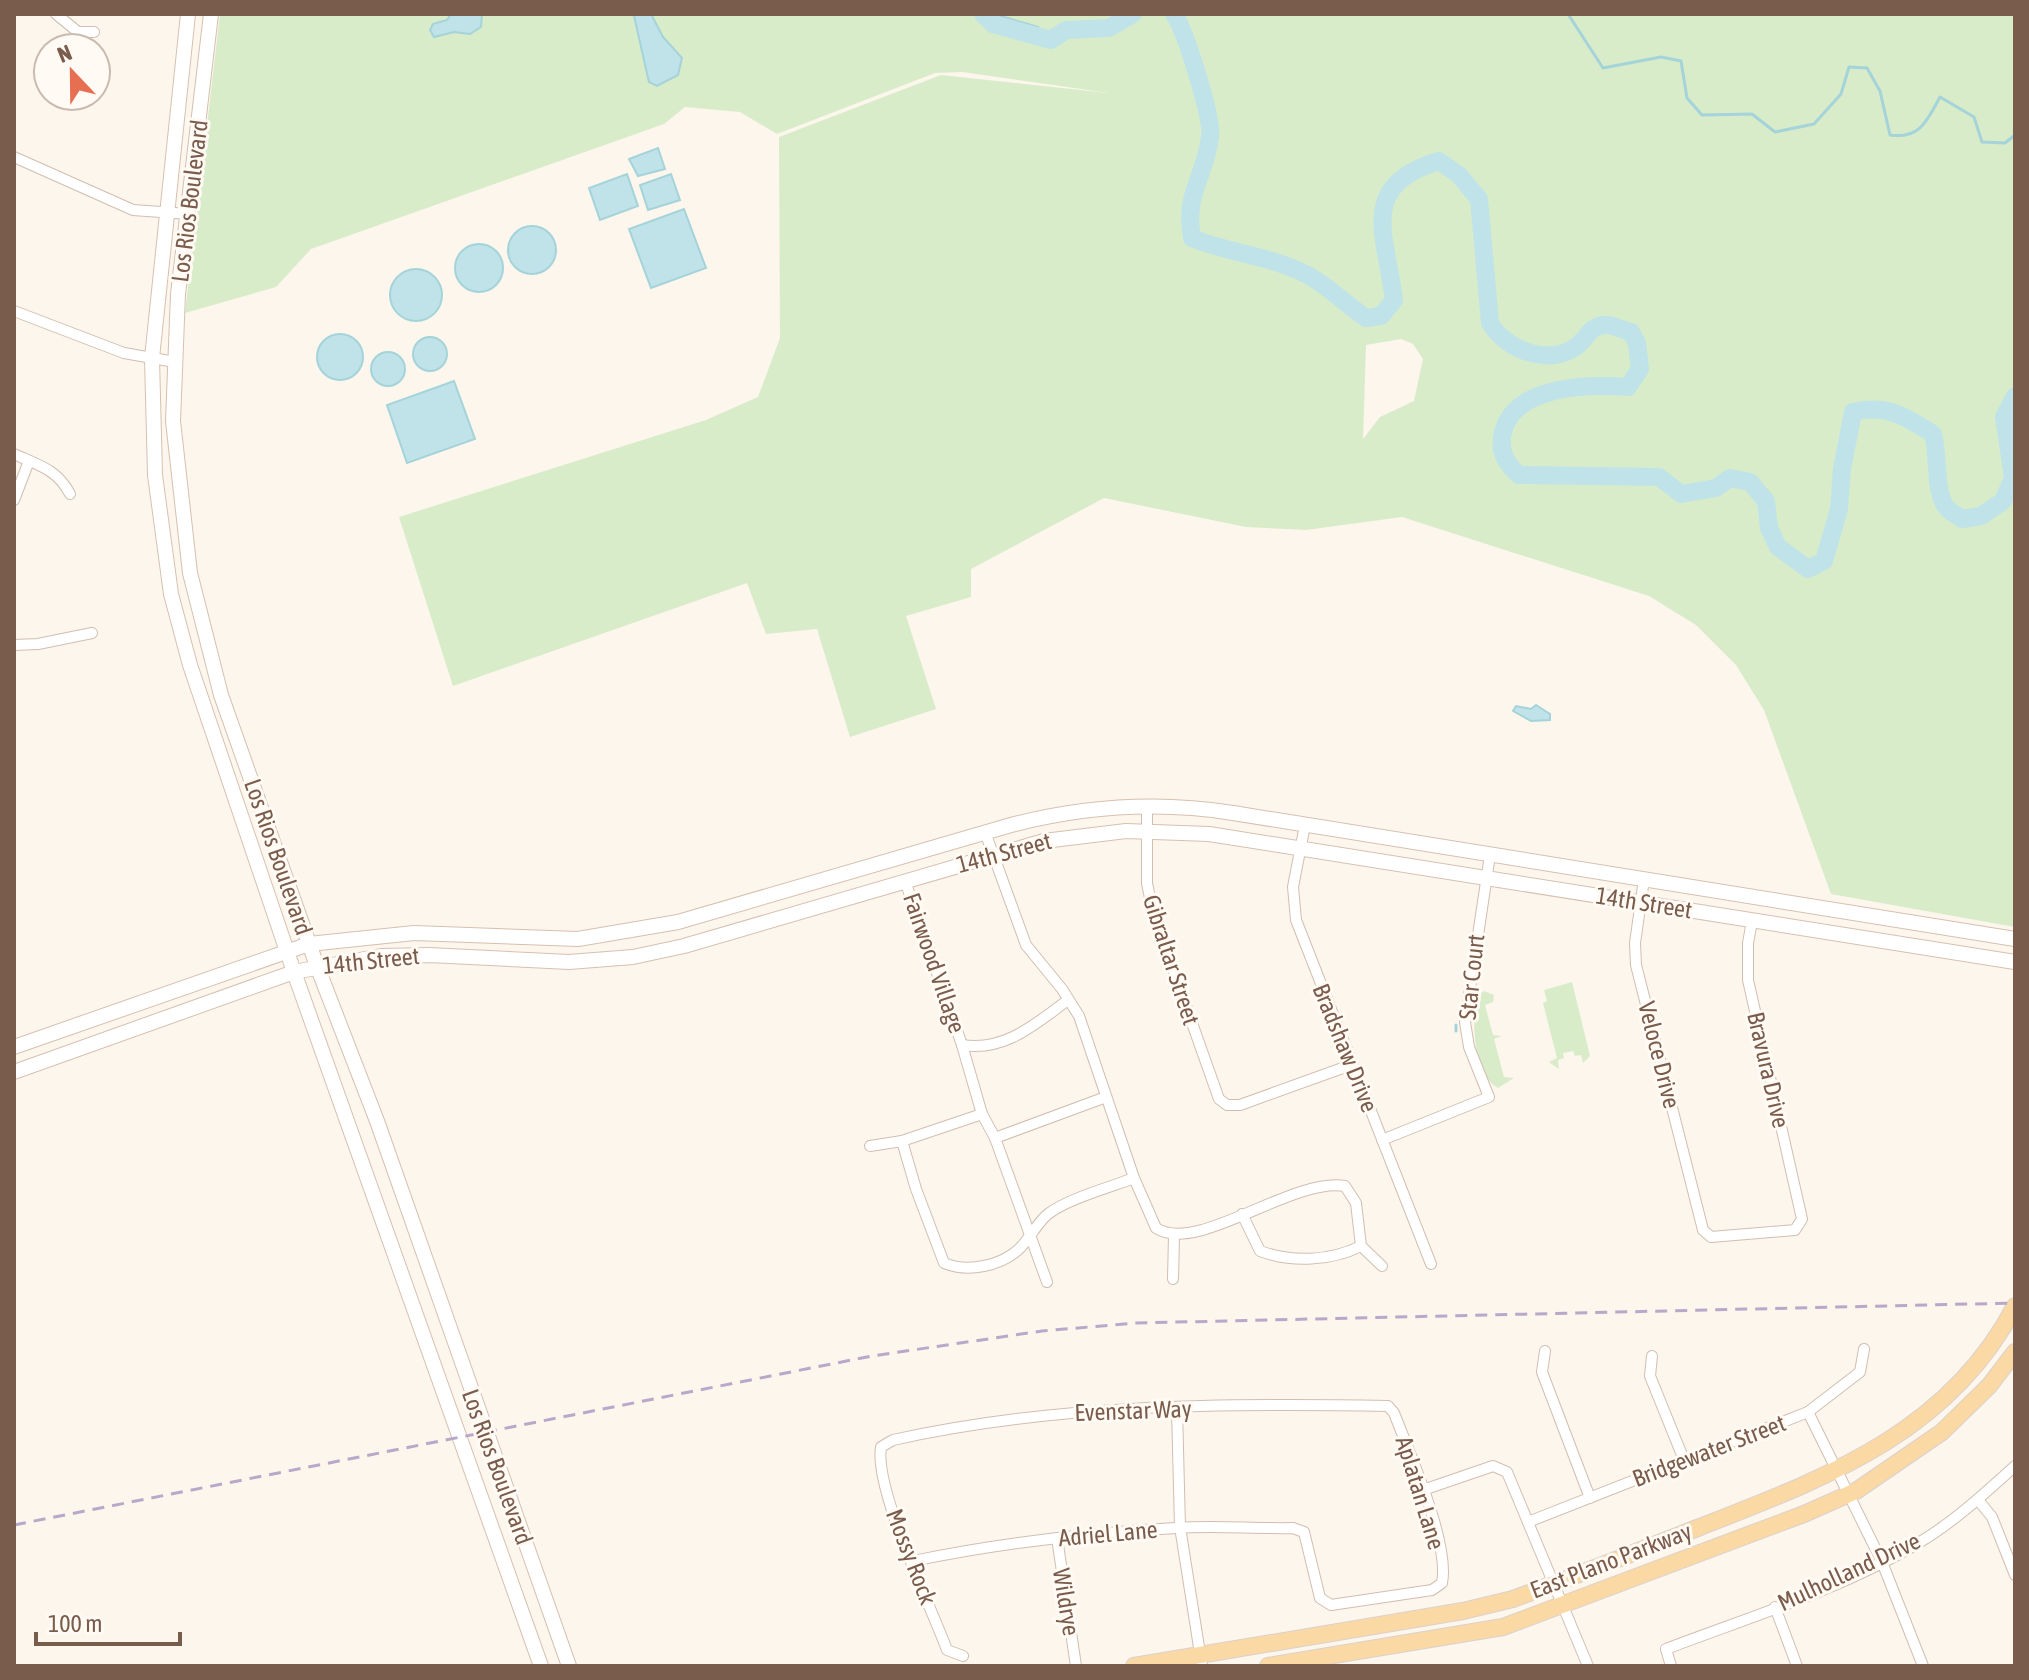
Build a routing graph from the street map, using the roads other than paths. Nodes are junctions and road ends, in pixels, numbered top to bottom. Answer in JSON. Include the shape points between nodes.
{"nodes":[{"id":1,"x":56,"y":14,"type":"edge"},
{"id":2,"x":188,"y":14,"type":"edge"},
{"id":3,"x":211,"y":14,"type":"edge"},
{"id":4,"x":78,"y":32,"type":"edge"},
{"id":5,"x":14,"y":157,"type":"edge"},
{"id":6,"x":167,"y":212,"type":"junction"},
{"id":7,"x":189,"y":214,"type":"junction"},
{"id":8,"x":14,"y":311,"type":"edge"},
{"id":9,"x":152,"y":358,"type":"junction"},
{"id":10,"x":175,"y":362,"type":"junction"},
{"id":11,"x":14,"y":454,"type":"edge"},
{"id":12,"x":29,"y":461,"type":"junction"},
{"id":13,"x":70,"y":494,"type":"dead end"},
{"id":14,"x":14,"y":500,"type":"edge"},
{"id":15,"x":92,"y":633,"type":"dead end"},
{"id":16,"x":14,"y":645,"type":"edge"},
{"id":17,"x":221,"y":695,"type":"junction"},
{"id":18,"x":201,"y":698,"type":"junction"},
{"id":19,"x":257,"y":794,"type":"junction"},
{"id":20,"x":236,"y":802,"type":"junction"},
{"id":21,"x":1147,"y":806,"type":"junction"},
{"id":22,"x":1305,"y":825,"type":"junction"},
{"id":23,"x":1148,"y":830,"type":"junction"},
{"id":24,"x":985,"y":832,"type":"junction"},
{"id":25,"x":1300,"y":848,"type":"junction"},
{"id":26,"x":993,"y":855,"type":"junction"},
{"id":27,"x":1490,"y":855,"type":"junction"},
{"id":28,"x":1484,"y":878,"type":"junction"},
{"id":29,"x":1644,"y":879,"type":"junction"},
{"id":30,"x":905,"y":881,"type":"junction"},
{"id":31,"x":792,"y":889,"type":"junction"},
{"id":32,"x":1640,"y":902,"type":"junction"},
{"id":33,"x":798,"y":912,"type":"junction"},
{"id":34,"x":1865,"y":915,"type":"junction"},
{"id":35,"x":1752,"y":921,"type":"junction"},
{"id":36,"x":678,"y":922,"type":"junction"},
{"id":37,"x":1860,"y":937,"type":"junction"},
{"id":38,"x":512,"y":939,"type":"junction"},
{"id":39,"x":2015,"y":939,"type":"edge"},
{"id":40,"x":309,"y":944,"type":"junction"},
{"id":41,"x":684,"y":946,"type":"junction"},
{"id":42,"x":288,"y":949,"type":"junction"},
{"id":43,"x":511,"y":961,"type":"junction"},
{"id":44,"x":2015,"y":962,"type":"edge"},
{"id":45,"x":317,"y":966,"type":"junction"},
{"id":46,"x":294,"y":972,"type":"junction"},
{"id":47,"x":1068,"y":1000,"type":"junction"},
{"id":48,"x":116,"y":1010,"type":"junction"},
{"id":49,"x":124,"y":1032,"type":"junction"},
{"id":50,"x":962,"y":1045,"type":"junction"},
{"id":51,"x":14,"y":1047,"type":"edge"},
{"id":52,"x":1351,"y":1065,"type":"junction"},
{"id":53,"x":14,"y":1072,"type":"edge"},
{"id":54,"x":1106,"y":1097,"type":"junction"},
{"id":55,"x":982,"y":1114,"type":"junction"},
{"id":56,"x":382,"y":1138,"type":"junction"},
{"id":57,"x":995,"y":1138,"type":"junction"},
{"id":58,"x":1382,"y":1140,"type":"junction"},
{"id":59,"x":902,"y":1141,"type":"junction"},
{"id":60,"x":870,"y":1146,"type":"dead end"},
{"id":61,"x":357,"y":1150,"type":"junction"},
{"id":62,"x":1134,"y":1178,"type":"junction"},
{"id":63,"x":1242,"y":1214,"type":"junction"},
{"id":64,"x":1802,"y":1219,"type":"joint"},
{"id":65,"x":1030,"y":1236,"type":"junction"},
{"id":66,"x":1174,"y":1236,"type":"junction"},
{"id":67,"x":1361,"y":1246,"type":"junction"},
{"id":68,"x":425,"y":1263,"type":"junction"},
{"id":69,"x":1431,"y":1264,"type":"dead end"},
{"id":70,"x":1382,"y":1266,"type":"dead end"},
{"id":71,"x":400,"y":1272,"type":"junction"},
{"id":72,"x":1173,"y":1279,"type":"dead end"},
{"id":73,"x":1047,"y":1282,"type":"dead end"},
{"id":74,"x":2015,"y":1306,"type":"edge"},
{"id":75,"x":1864,"y":1349,"type":"dead end"},
{"id":76,"x":1545,"y":1351,"type":"dead end"},
{"id":77,"x":2015,"y":1352,"type":"edge"},
{"id":78,"x":1652,"y":1356,"type":"dead end"},
{"id":79,"x":1388,"y":1406,"type":"joint"},
{"id":80,"x":1177,"y":1409,"type":"junction"},
{"id":81,"x":1808,"y":1412,"type":"junction"},
{"id":82,"x":881,"y":1447,"type":"joint"},
{"id":83,"x":1684,"y":1460,"type":"junction"},
{"id":84,"x":2015,"y":1466,"type":"edge"},
{"id":85,"x":1839,"y":1471,"type":"junction"},
{"id":86,"x":1423,"y":1490,"type":"junction"},
{"id":87,"x":1851,"y":1493,"type":"junction"},
{"id":88,"x":1590,"y":1498,"type":"junction"},
{"id":89,"x":1978,"y":1500,"type":"junction"},
{"id":90,"x":1528,"y":1522,"type":"junction"},
{"id":91,"x":1180,"y":1527,"type":"junction"},
{"id":92,"x":1304,"y":1532,"type":"joint"},
{"id":93,"x":1057,"y":1538,"type":"junction"},
{"id":94,"x":913,"y":1561,"type":"junction"},
{"id":95,"x":1882,"y":1562,"type":"junction"},
{"id":96,"x":2015,"y":1575,"type":"edge"},
{"id":97,"x":539,"y":1581,"type":"junction"},
{"id":98,"x":1555,"y":1584,"type":"junction"},
{"id":99,"x":513,"y":1589,"type":"junction"},
{"id":100,"x":1564,"y":1605,"type":"junction"},
{"id":101,"x":1775,"y":1607,"type":"junction"},
{"id":102,"x":963,"y":1656,"type":"dead end"},
{"id":103,"x":1201,"y":1661,"type":"edge"},
{"id":104,"x":541,"y":1666,"type":"edge"},
{"id":105,"x":569,"y":1666,"type":"edge"},
{"id":106,"x":1076,"y":1666,"type":"edge"},
{"id":107,"x":1134,"y":1666,"type":"edge"},
{"id":108,"x":1268,"y":1666,"type":"edge"},
{"id":109,"x":1588,"y":1666,"type":"edge"},
{"id":110,"x":1671,"y":1666,"type":"edge"},
{"id":111,"x":1797,"y":1666,"type":"edge"},
{"id":112,"x":1923,"y":1666,"type":"edge"}],
"edges":[{"from":1,"to":4,"type":"street"},
{"from":2,"to":6,"type":"main road","name":"Los Rios Boulevard"},
{"from":3,"to":7,"type":"main road","name":"Los Rios Boulevard"},
{"from":5,"to":6,"type":"street","via":[[122,206]]},
{"from":6,"to":7,"type":"street"},
{"from":6,"to":9,"type":"main road","name":"Los Rios Boulevard"},
{"from":7,"to":10,"type":"main road","name":"Los Rios Boulevard"},
{"from":8,"to":9,"type":"street","via":[[88,341]]},
{"from":9,"to":10,"type":"street"},
{"from":9,"to":18,"type":"main road","name":"Los Rios Boulevard","via":[[155,475],[166,562]]},
{"from":10,"to":17,"type":"main road","name":"Los Rios Boulevard","via":[[178,494],[193,586]]},
{"from":11,"to":12,"type":"street"},
{"from":12,"to":13,"type":"street","via":[[50,469]]},
{"from":12,"to":14,"type":"street"},
{"from":15,"to":16,"type":"street"},
{"from":17,"to":18,"type":"main road"},
{"from":17,"to":19,"type":"main road","name":"Los Rios Boulevard"},
{"from":18,"to":20,"type":"main road","name":"Los Rios Boulevard"},
{"from":19,"to":20,"type":"main road"},
{"from":19,"to":40,"type":"main road","name":"Los Rios Boulevard"},
{"from":20,"to":42,"type":"main road","name":"Los Rios Boulevard"},
{"from":21,"to":22,"type":"main road","name":"14th Street","via":[[1216,810]]},
{"from":21,"to":23,"type":"street","name":"Gibraltar Street"},
{"from":21,"to":24,"type":"main road","name":"14th Street","via":[[1062,814]]},
{"from":22,"to":25,"type":"street","name":"Bradshaw Drive"},
{"from":22,"to":27,"type":"main road","name":"14th Street"},
{"from":23,"to":25,"type":"main road","name":"14th Street"},
{"from":23,"to":26,"type":"main road","name":"14th Street","via":[[1068,837]]},
{"from":23,"to":52,"type":"street","name":"Gibraltar Street","via":[[1147,883],[1153,913],[1219,1099],[1240,1105]]},
{"from":24,"to":26,"type":"street"},
{"from":24,"to":31,"type":"main road","name":"14th Street"},
{"from":25,"to":28,"type":"main road","name":"14th Street"},
{"from":25,"to":52,"type":"street","name":"Bradshaw Drive","via":[[1293,887],[1296,920]]},
{"from":26,"to":30,"type":"main road","name":"14th Street"},
{"from":26,"to":47,"type":"street","via":[[1026,945]]},
{"from":27,"to":28,"type":"street","name":"Star Court"},
{"from":27,"to":29,"type":"main road","name":"14th Street"},
{"from":28,"to":32,"type":"main road","name":"14th Street"},
{"from":28,"to":58,"type":"street","name":"Star Court","via":[[1465,1022],[1489,1097]]},
{"from":29,"to":32,"type":"street","name":"Veloce Drive"},
{"from":29,"to":34,"type":"main road","name":"14th Street"},
{"from":30,"to":33,"type":"main road","name":"14th Street"},
{"from":30,"to":50,"type":"street","name":"Fairwood Village"},
{"from":31,"to":33,"type":"main road"},
{"from":31,"to":36,"type":"main road","name":"14th Street"},
{"from":32,"to":35,"type":"main road","name":"14th Street"},
{"from":32,"to":64,"type":"street","name":"Veloce Drive","via":[[1636,965],[1703,1230],[1711,1237],[1783,1234],[1795,1230]]},
{"from":33,"to":41,"type":"main road","name":"14th Street"},
{"from":34,"to":37,"type":"main road"},
{"from":34,"to":39,"type":"main road","name":"14th Street"},
{"from":35,"to":37,"type":"main road","name":"14th Street"},
{"from":35,"to":64,"type":"street","name":"Bravura Drive","via":[[1748,980]]},
{"from":36,"to":38,"type":"main road","name":"14th Street","via":[[598,937]]},
{"from":36,"to":41,"type":"main road"},
{"from":37,"to":44,"type":"main road","name":"14th Street"},
{"from":38,"to":40,"type":"main road","name":"14th Street","via":[[414,933]]},
{"from":38,"to":43,"type":"main road"},
{"from":40,"to":42,"type":"main road","name":"14th Street"},
{"from":40,"to":45,"type":"main road","name":"Los Rios Boulevard"},
{"from":41,"to":43,"type":"main road","name":"14th Street","via":[[613,959]]},
{"from":42,"to":46,"type":"main road","name":"Los Rios Boulevard"},
{"from":42,"to":48,"type":"main road","name":"14th Street"},
{"from":43,"to":45,"type":"main road","name":"14th Street","via":[[398,955]]},
{"from":45,"to":46,"type":"main road","name":"14th Street"},
{"from":45,"to":56,"type":"main road","name":"Los Rios Boulevard"},
{"from":46,"to":49,"type":"main road","name":"14th Street"},
{"from":46,"to":61,"type":"main road","name":"Los Rios Boulevard"},
{"from":47,"to":50,"type":"street","name":"Fairwood Village","via":[[1021,1034],[983,1049]]},
{"from":47,"to":54,"type":"street","via":[[1079,1016]]},
{"from":48,"to":49,"type":"main road"},
{"from":48,"to":51,"type":"main road","name":"14th Street"},
{"from":49,"to":53,"type":"main road","name":"14th Street"},
{"from":50,"to":55,"type":"street","name":"Fairwood Village"},
{"from":52,"to":58,"type":"street","name":"Bradshaw Drive"},
{"from":54,"to":57,"type":"street"},
{"from":54,"to":62,"type":"street"},
{"from":55,"to":57,"type":"street","name":"Fairwood Village"},
{"from":55,"to":59,"type":"street"},
{"from":56,"to":61,"type":"main road"},
{"from":56,"to":68,"type":"main road","name":"Los Rios Boulevard"},
{"from":57,"to":65,"type":"street","name":"Fairwood Village"},
{"from":58,"to":69,"type":"street","name":"Bradshaw Drive"},
{"from":59,"to":60,"type":"street"},
{"from":59,"to":65,"type":"street","via":[[944,1263],[965,1269],[999,1261]]},
{"from":61,"to":71,"type":"main road","name":"Los Rios Boulevard"},
{"from":62,"to":65,"type":"street","via":[[1048,1214]]},
{"from":62,"to":66,"type":"street","via":[[1156,1228]]},
{"from":63,"to":66,"type":"street"},
{"from":63,"to":67,"type":"street","via":[[1260,1251],[1274,1257],[1332,1256]]},
{"from":63,"to":67,"type":"street","via":[[1320,1186],[1345,1186],[1356,1203]]},
{"from":65,"to":73,"type":"street","name":"Fairwood Village"},
{"from":66,"to":72,"type":"street"},
{"from":67,"to":70,"type":"street"},
{"from":68,"to":71,"type":"main road"},
{"from":68,"to":97,"type":"main road","name":"Los Rios Boulevard"},
{"from":71,"to":99,"type":"main road","name":"Los Rios Boulevard"},
{"from":74,"to":85,"type":"main road","name":"East Plano Parkway","via":[[1974,1366],[1928,1412]]},
{"from":75,"to":81,"type":"street","name":"Bridgewater Street","via":[[1860,1372]]},
{"from":76,"to":88,"type":"street","via":[[1542,1372]]},
{"from":77,"to":87,"type":"main road","name":"East Plano Parkway","via":[[1942,1432]]},
{"from":78,"to":83,"type":"street","via":[[1650,1376]]},
{"from":79,"to":80,"type":"street","name":"Evenstar Way"},
{"from":79,"to":86,"type":"street","name":"Aplatan Lane"},
{"from":80,"to":82,"type":"street","name":"Evenstar Way","via":[[1032,1416],[929,1432]]},
{"from":80,"to":91,"type":"street"},
{"from":81,"to":83,"type":"street","name":"Bridgewater Street"},
{"from":81,"to":85,"type":"street"},
{"from":82,"to":94,"type":"street","name":"Mossy Rock","via":[[888,1496]]},
{"from":83,"to":88,"type":"street","name":"Bridgewater Street"},
{"from":84,"to":89,"type":"street","name":"Mulholland Drive"},
{"from":85,"to":87,"type":"street"},
{"from":85,"to":98,"type":"main road","name":"East Plano Parkway"},
{"from":86,"to":90,"type":"street","via":[[1501,1466],[1512,1479]]},
{"from":86,"to":92,"type":"street","name":"Aplatan Lane","via":[[1444,1573],[1442,1583],[1432,1590],[1331,1605],[1316,1588]]},
{"from":87,"to":95,"type":"street"},
{"from":87,"to":100,"type":"main road","name":"East Plano Parkway"},
{"from":88,"to":90,"type":"street","name":"Bridgewater Street"},
{"from":89,"to":95,"type":"street","name":"Mulholland Drive","via":[[1921,1542]]},
{"from":89,"to":96,"type":"street","via":[[1992,1517]]},
{"from":90,"to":98,"type":"street"},
{"from":91,"to":92,"type":"street","name":"Adriel Lane"},
{"from":91,"to":93,"type":"street","name":"Adriel Lane"},
{"from":91,"to":103,"type":"street"},
{"from":93,"to":94,"type":"street","name":"Adriel Lane"},
{"from":93,"to":106,"type":"street","name":"Wildrye"},
{"from":94,"to":102,"type":"street","name":"Mossy Rock","via":[[947,1650]]},
{"from":95,"to":101,"type":"street","name":"Mulholland Drive"},
{"from":95,"to":112,"type":"street"},
{"from":97,"to":99,"type":"main road"},
{"from":97,"to":105,"type":"main road","name":"Los Rios Boulevard"},
{"from":98,"to":100,"type":"street"},
{"from":98,"to":103,"type":"main road","name":"East Plano Parkway","via":[[1463,1611]]},
{"from":99,"to":104,"type":"main road","name":"Los Rios Boulevard"},
{"from":100,"to":108,"type":"main road","name":"East Plano Parkway","via":[[1503,1627]]},
{"from":100,"to":109,"type":"street"},
{"from":101,"to":110,"type":"street","name":"Mulholland Drive","via":[[1666,1649]]},
{"from":101,"to":111,"type":"street"},
{"from":103,"to":107,"type":"main road","name":"East Plano Parkway"}]}
